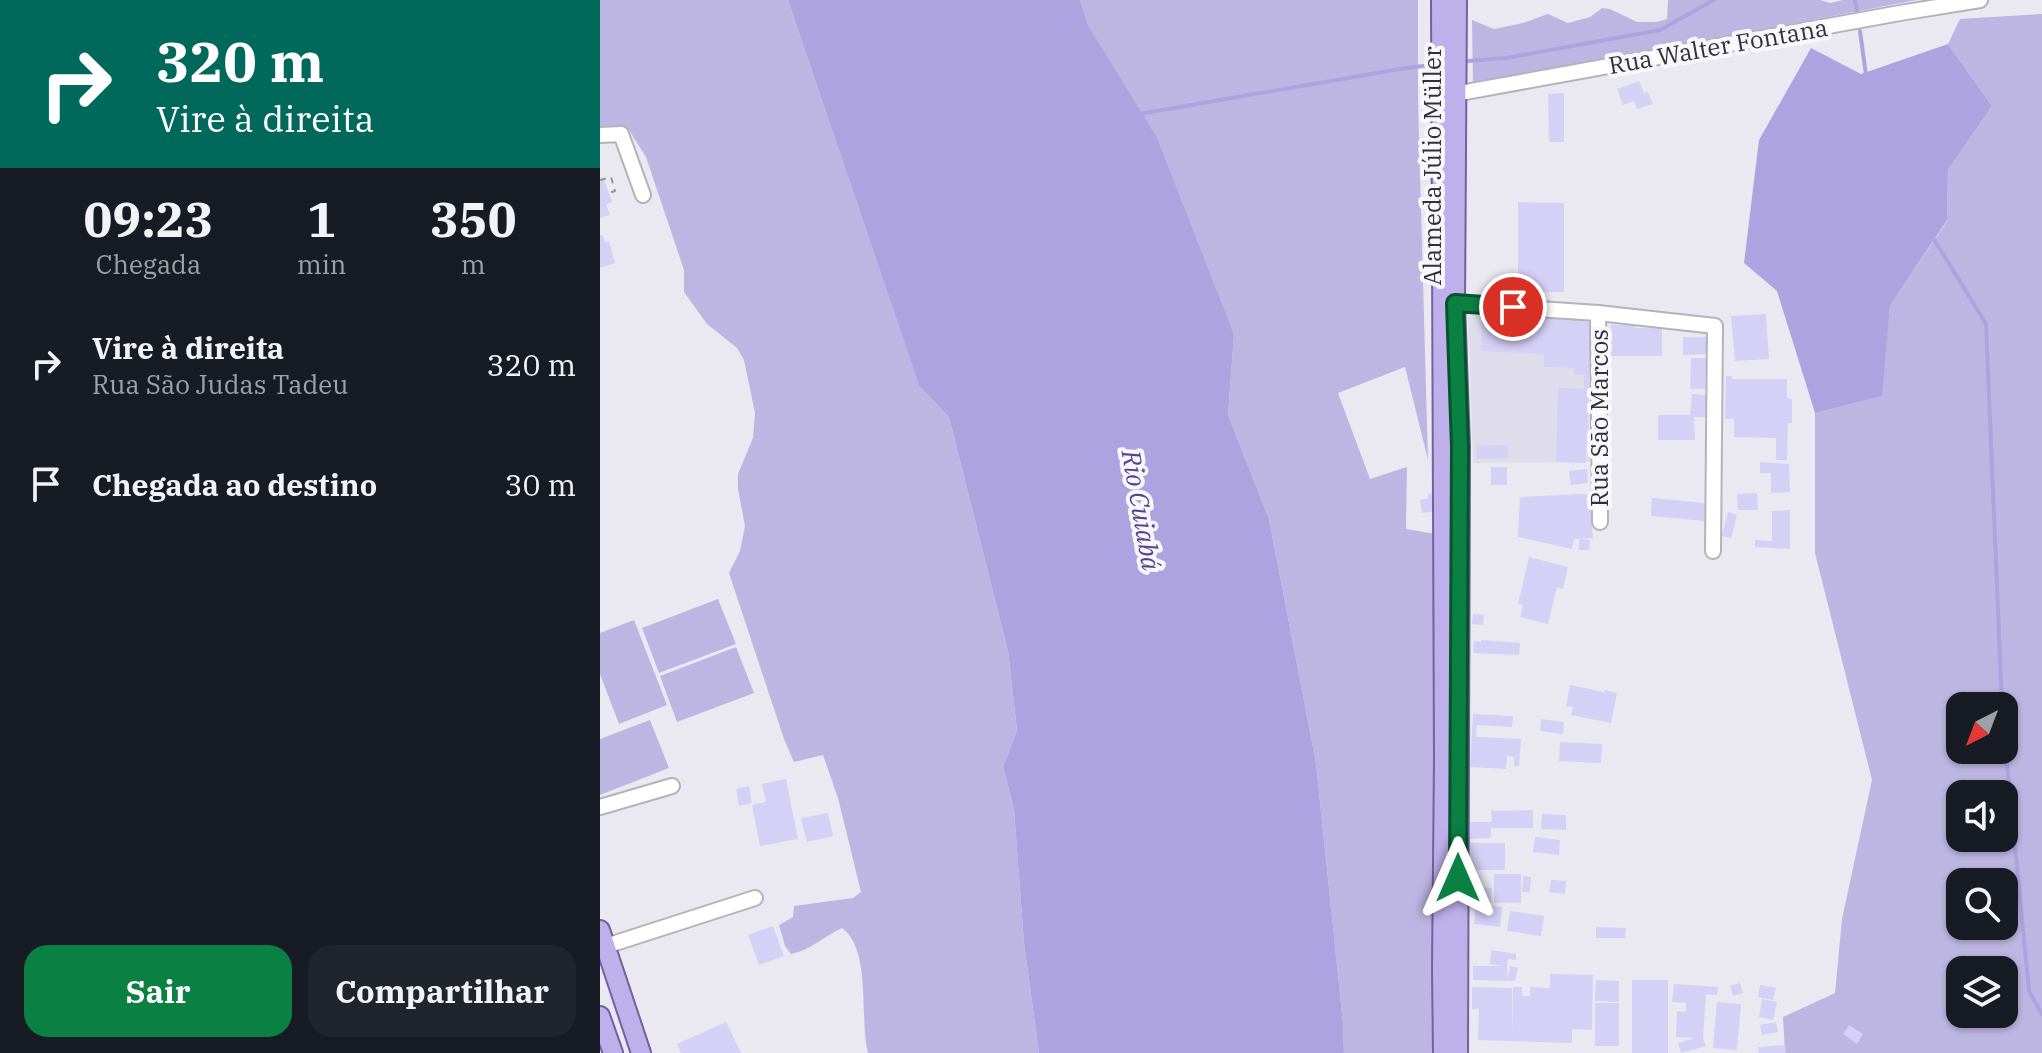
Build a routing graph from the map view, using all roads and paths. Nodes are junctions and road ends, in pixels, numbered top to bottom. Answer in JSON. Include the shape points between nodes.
{"nodes":[{"id":1,"x":1441,"y":0,"type":"edge"},
{"id":2,"x":1457,"y":0,"type":"edge"},
{"id":3,"x":1980,"y":0,"type":"edge"},
{"id":4,"x":1448,"y":95,"type":"junction"},
{"id":5,"x":600,"y":135,"type":"edge"},
{"id":6,"x":600,"y":180,"type":"edge"},
{"id":7,"x":609,"y":193,"type":"dead end"},
{"id":8,"x":643,"y":195,"type":"dead end"},
{"id":9,"x":1448,"y":303,"type":"junction"},
{"id":10,"x":1598,"y":313,"type":"junction"},
{"id":11,"x":1600,"y":522,"type":"dead end"},
{"id":12,"x":1713,"y":551,"type":"dead end"},
{"id":13,"x":672,"y":786,"type":"dead end"},
{"id":14,"x":600,"y":807,"type":"edge"},
{"id":15,"x":755,"y":898,"type":"dead end"},
{"id":16,"x":603,"y":938,"type":"edge"},
{"id":17,"x":600,"y":1016,"type":"edge"},
{"id":18,"x":613,"y":1053,"type":"edge"},
{"id":19,"x":641,"y":1053,"type":"edge"},
{"id":20,"x":1443,"y":1053,"type":"edge"},
{"id":21,"x":1458,"y":1053,"type":"edge"}],
"edges":[{"from":1,"to":4,"type":"main road","name":"Alameda Júlio Müller"},
{"from":2,"to":4,"type":"main road","name":"Alameda Júlio Müller"},
{"from":3,"to":4,"type":"street","name":"Rua Walter Fontana"},
{"from":4,"to":9,"type":"main road","name":"Alameda Júlio Müller"},
{"from":5,"to":8,"type":"street","via":[[621,134]]},
{"from":6,"to":7,"type":"path","via":[[611,177],[615,191]]},
{"from":9,"to":10,"type":"street"},
{"from":9,"to":20,"type":"main road","name":"Alameda Júlio Müller"},
{"from":9,"to":21,"type":"main road","name":"Alameda Júlio Müller","via":[[1460,447]]},
{"from":10,"to":11,"type":"street","name":"Rua São Marcos"},
{"from":10,"to":12,"type":"street","via":[[1715,326]]},
{"from":13,"to":14,"type":"street"},
{"from":15,"to":16,"type":"street"},
{"from":16,"to":19,"type":"main road"},
{"from":17,"to":18,"type":"main road"}]}
